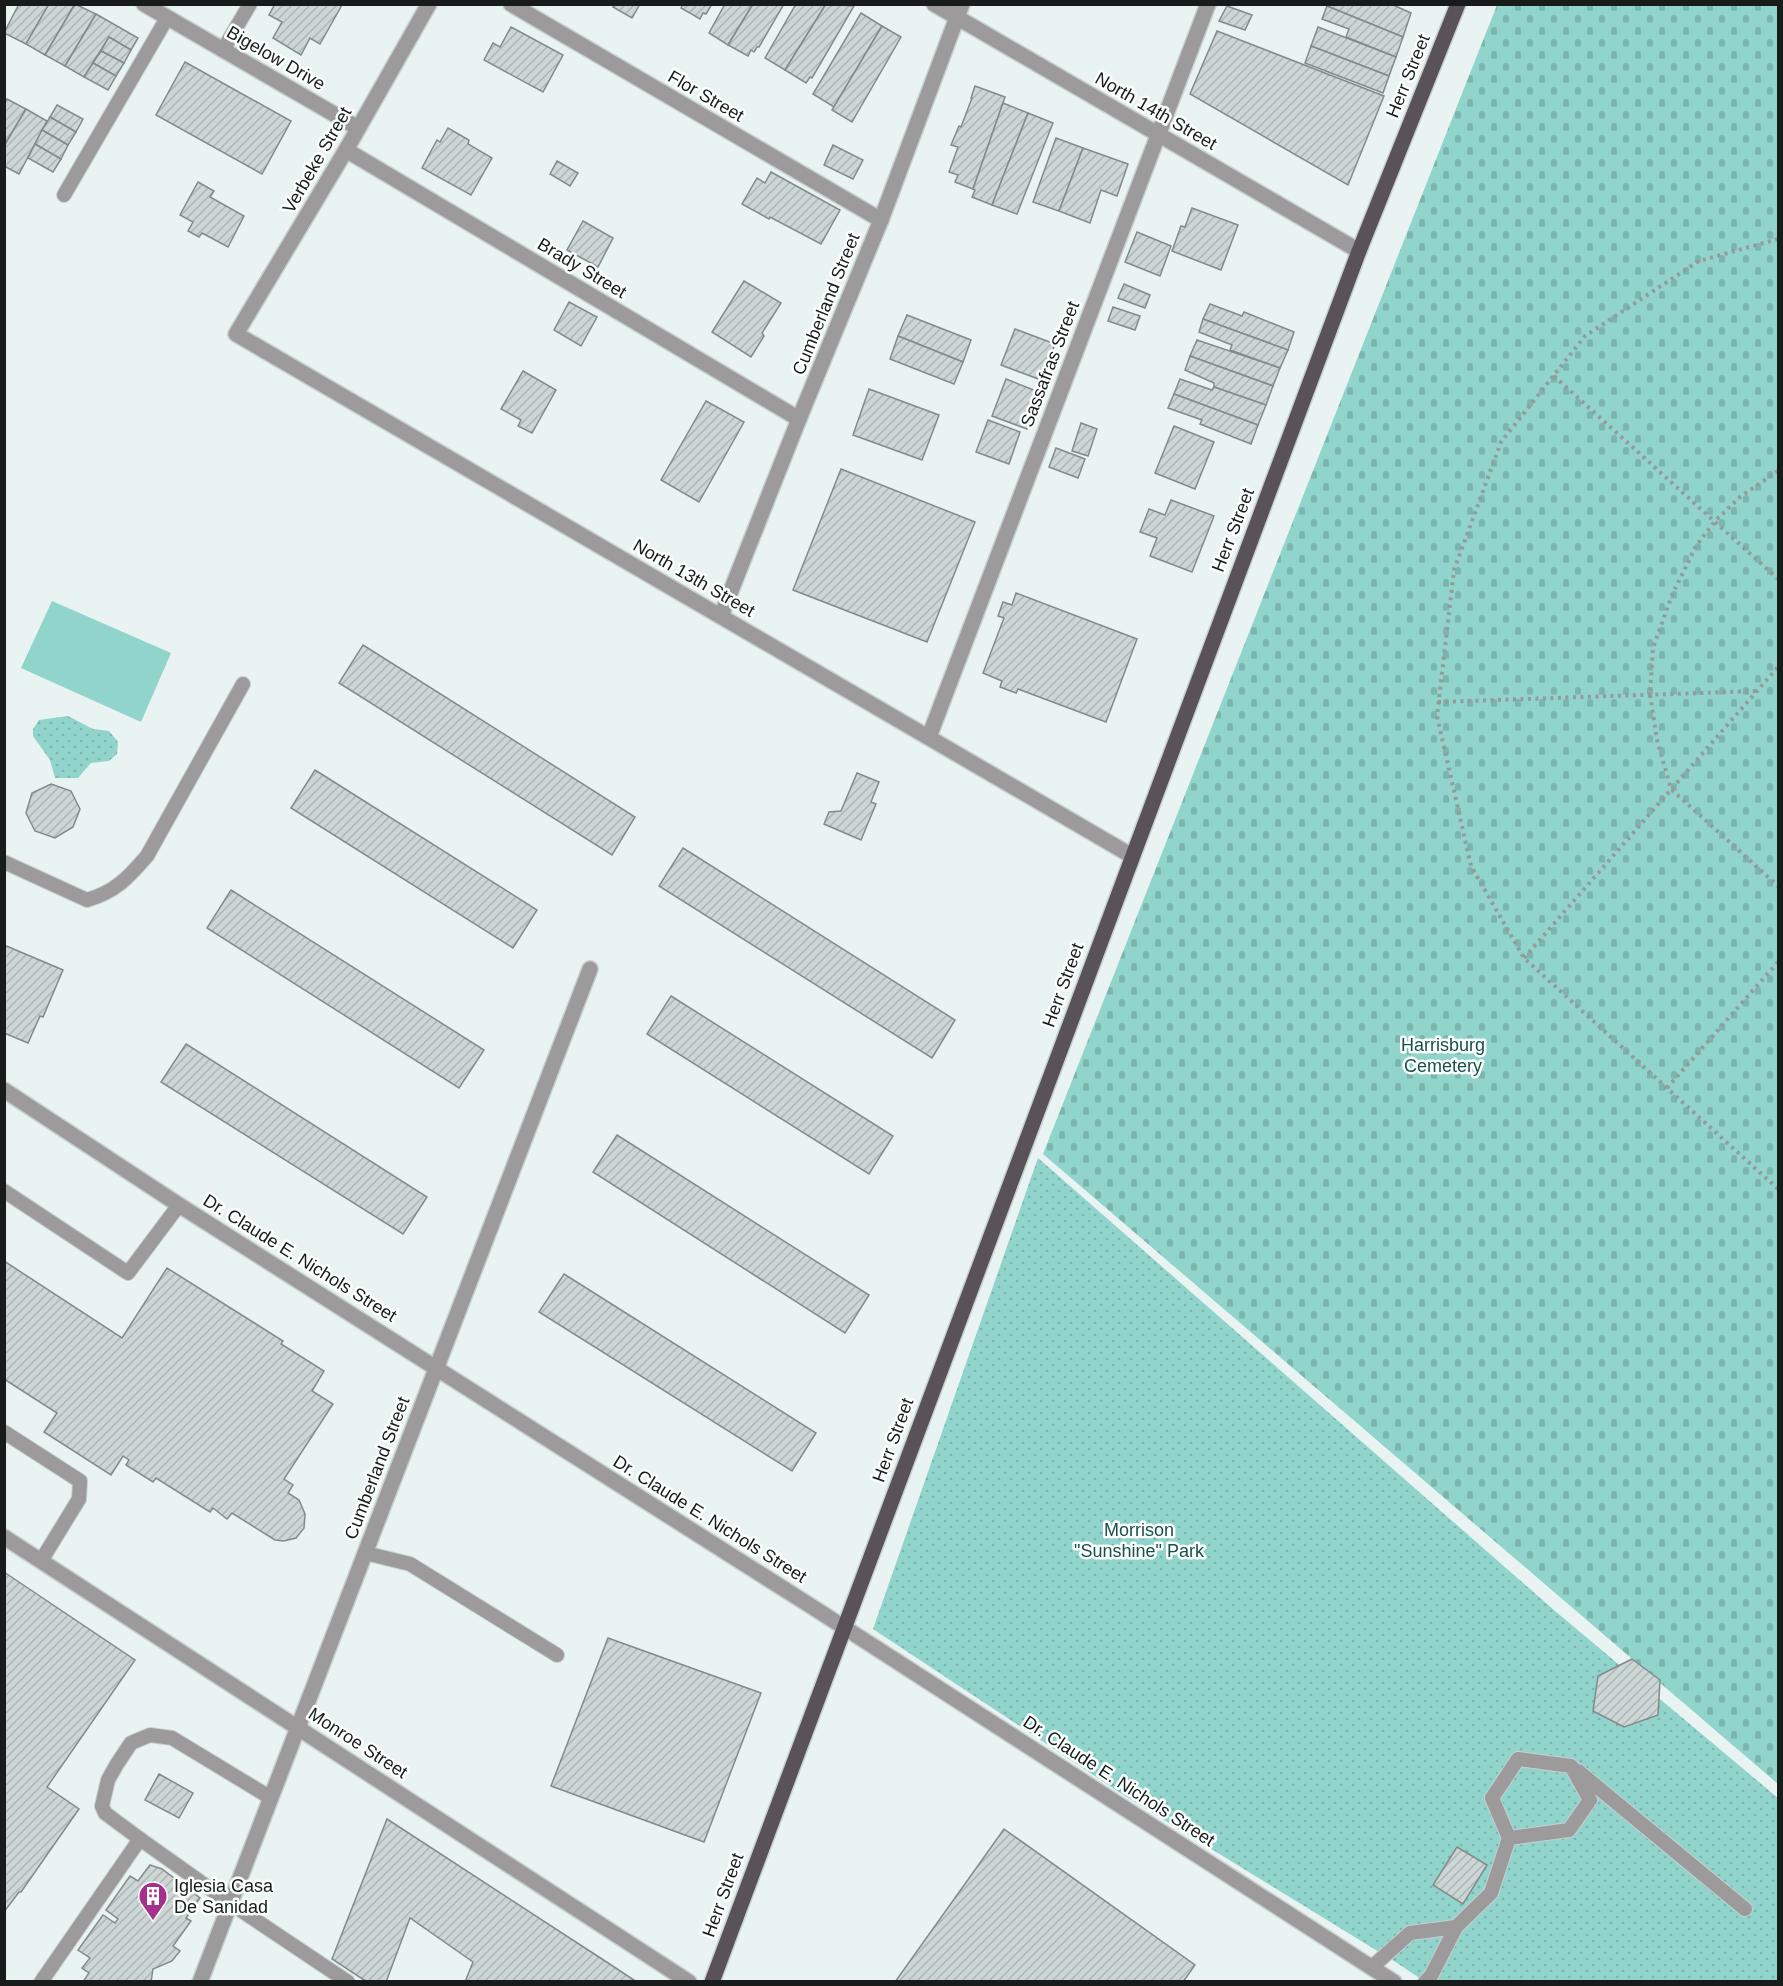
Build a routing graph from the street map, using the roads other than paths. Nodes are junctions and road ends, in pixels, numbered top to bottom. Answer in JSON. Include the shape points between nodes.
{"nodes":[{"id":1,"x":144,"y":4,"type":"edge"},
{"id":2,"x":250,"y":4,"type":"edge"},
{"id":3,"x":429,"y":4,"type":"edge"},
{"id":4,"x":511,"y":4,"type":"edge"},
{"id":5,"x":934,"y":4,"type":"edge"},
{"id":6,"x":1208,"y":4,"type":"edge"},
{"id":7,"x":1458,"y":4,"type":"edge"},
{"id":8,"x":960,"y":11,"type":"edge"},
{"id":9,"x":167,"y":18,"type":"junction"},
{"id":10,"x":223,"y":50,"type":"junction"},
{"id":11,"x":358,"y":128,"type":"junction"},
{"id":12,"x":1158,"y":135,"type":"junction"},
{"id":13,"x":346,"y":150,"type":"junction"},
{"id":14,"x":64,"y":195,"type":"dead end"},
{"id":15,"x":881,"y":220,"type":"junction"},
{"id":16,"x":1359,"y":251,"type":"junction"},
{"id":17,"x":236,"y":334,"type":"joint"},
{"id":18,"x":799,"y":419,"type":"junction"},
{"id":19,"x":721,"y":616,"type":"junction"},
{"id":20,"x":243,"y":684,"type":"dead end"},
{"id":21,"x":929,"y":737,"type":"junction"},
{"id":22,"x":1132,"y":856,"type":"junction"},
{"id":23,"x":4,"y":862,"type":"edge"},
{"id":24,"x":590,"y":969,"type":"dead end"},
{"id":25,"x":4,"y":1090,"type":"edge"},
{"id":26,"x":4,"y":1191,"type":"edge"},
{"id":27,"x":179,"y":1204,"type":"junction"},
{"id":28,"x":437,"y":1368,"type":"junction"},
{"id":29,"x":4,"y":1432,"type":"edge"},
{"id":30,"x":4,"y":1537,"type":"edge"},
{"id":31,"x":365,"y":1553,"type":"junction"},
{"id":32,"x":41,"y":1561,"type":"junction"},
{"id":33,"x":844,"y":1627,"type":"junction"},
{"id":34,"x":557,"y":1655,"type":"dead end"},
{"id":35,"x":298,"y":1727,"type":"junction"},
{"id":36,"x":1571,"y":1766,"type":"junction"},
{"id":37,"x":271,"y":1798,"type":"junction"},
{"id":38,"x":1509,"y":1838,"type":"junction"},
{"id":39,"x":140,"y":1839,"type":"junction"},
{"id":40,"x":230,"y":1903,"type":"junction"},
{"id":41,"x":1744,"y":1909,"type":"dead end"},
{"id":42,"x":1456,"y":1927,"type":"junction"},
{"id":43,"x":1372,"y":1967,"type":"junction"},
{"id":44,"x":41,"y":1982,"type":"edge"},
{"id":45,"x":200,"y":1982,"type":"edge"},
{"id":46,"x":348,"y":1982,"type":"edge"},
{"id":47,"x":689,"y":1982,"type":"edge"},
{"id":48,"x":712,"y":1982,"type":"edge"},
{"id":49,"x":1394,"y":1982,"type":"edge"},
{"id":50,"x":1425,"y":1982,"type":"edge"}],
"edges":[{"from":1,"to":9,"type":"street","name":"Bigelow Drive"},
{"from":2,"to":10,"type":"lane"},
{"from":3,"to":11,"type":"street","name":"Verbeke Street"},
{"from":4,"to":15,"type":"street","name":"Flor Street"},
{"from":5,"to":8,"type":"street","name":"North 14th Street"},
{"from":6,"to":12,"type":"street","name":"Sassafras Street"},
{"from":7,"to":16,"type":"main road","name":"Herr Street"},
{"from":8,"to":12,"type":"street","name":"North 14th Street"},
{"from":8,"to":15,"type":"street","name":"Cumberland Street"},
{"from":9,"to":10,"type":"street","name":"Bigelow Drive"},
{"from":9,"to":14,"type":"lane"},
{"from":10,"to":11,"type":"street","name":"Bigelow Drive"},
{"from":11,"to":13,"type":"street","name":"Verbeke Street"},
{"from":12,"to":16,"type":"street","name":"North 14th Street"},
{"from":12,"to":21,"type":"street","name":"Sassafras Street"},
{"from":13,"to":17,"type":"street","name":"Verbeke Street"},
{"from":13,"to":18,"type":"street","name":"Brady Street"},
{"from":15,"to":18,"type":"street","name":"Cumberland Street"},
{"from":16,"to":22,"type":"main road","name":"Herr Street"},
{"from":17,"to":19,"type":"street","name":"North 13th Street"},
{"from":18,"to":19,"type":"street","name":"Cumberland Street"},
{"from":19,"to":21,"type":"street","name":"North 13th Street"},
{"from":20,"to":23,"type":"lane","via":[[147,856],[125,880],[104,895],[87,900]]},
{"from":21,"to":22,"type":"street","name":"North 13th Street"},
{"from":22,"to":33,"type":"main road","name":"Herr Street"},
{"from":24,"to":28,"type":"street","name":"Cumberland Street"},
{"from":25,"to":27,"type":"street","name":"Dr. Claude E. Nichols Street"},
{"from":26,"to":27,"type":"lane","via":[[128,1273]]},
{"from":27,"to":28,"type":"street","name":"Dr. Claude E. Nichols Street"},
{"from":28,"to":31,"type":"street","name":"Cumberland Street"},
{"from":28,"to":33,"type":"street","name":"Dr. Claude E. Nichols Street"},
{"from":29,"to":32,"type":"lane","via":[[80,1482],[79,1499]]},
{"from":30,"to":32,"type":"street","name":"Monroe Street"},
{"from":31,"to":34,"type":"lane","via":[[410,1564]]},
{"from":31,"to":35,"type":"street","name":"Cumberland Street"},
{"from":32,"to":35,"type":"street","name":"Monroe Street"},
{"from":33,"to":43,"type":"street","name":"Dr. Claude E. Nichols Street"},
{"from":33,"to":48,"type":"main road","name":"Herr Street"},
{"from":35,"to":37,"type":"street","name":"Cumberland Street"},
{"from":35,"to":47,"type":"street","name":"Monroe Street"},
{"from":36,"to":38,"type":"lane","via":[[1590,1800],[1569,1830]]},
{"from":36,"to":38,"type":"lane","via":[[1518,1759],[1492,1798]]},
{"from":36,"to":41,"type":"lane"},
{"from":37,"to":39,"type":"lane","via":[[172,1738],[150,1735],[131,1743],[108,1780],[102,1806],[105,1813]]},
{"from":37,"to":40,"type":"street","name":"Cumberland Street"},
{"from":38,"to":42,"type":"lane","via":[[1491,1893]]},
{"from":39,"to":40,"type":"lane"},
{"from":39,"to":44,"type":"lane"},
{"from":40,"to":45,"type":"street","name":"Cumberland Street"},
{"from":40,"to":46,"type":"lane"},
{"from":42,"to":43,"type":"lane","via":[[1410,1933]]},
{"from":42,"to":50,"type":"lane"},
{"from":43,"to":49,"type":"street","name":"Dr. Claude E. Nichols Street"}]}
